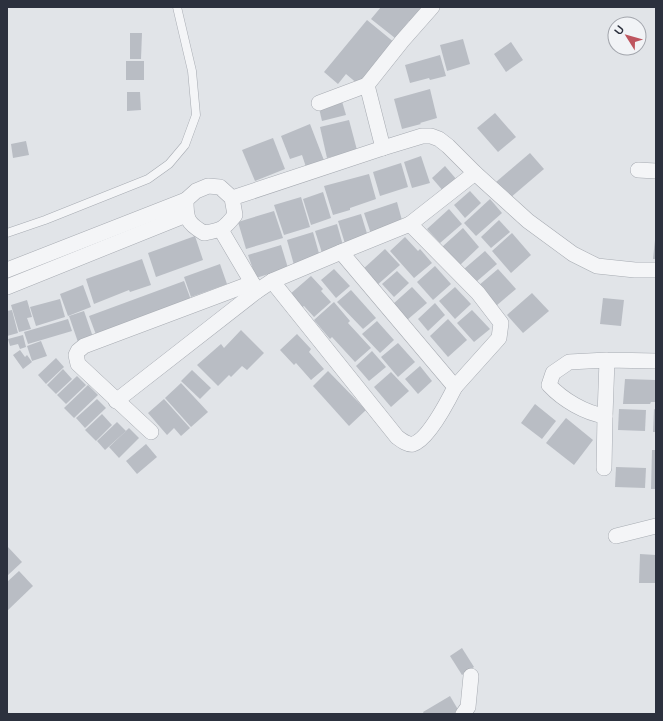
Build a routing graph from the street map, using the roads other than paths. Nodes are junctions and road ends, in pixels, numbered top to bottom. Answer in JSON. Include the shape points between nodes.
{"nodes":[{"id":1,"x":177,"y":7,"type":"edge"},
{"id":2,"x":432,"y":7,"type":"edge"},
{"id":3,"x":366,"y":85,"type":"junction"},
{"id":4,"x":319,"y":103,"type":"dead end"},
{"id":5,"x":383,"y":148,"type":"junction"},
{"id":6,"x":638,"y":170,"type":"dead end"},
{"id":7,"x":656,"y":171,"type":"edge"},
{"id":8,"x":475,"y":173,"type":"junction"},
{"id":9,"x":232,"y":198,"type":"junction"},
{"id":10,"x":186,"y":200,"type":"junction"},
{"id":11,"x":186,"y":215,"type":"junction"},
{"id":12,"x":410,"y":224,"type":"junction"},
{"id":13,"x":221,"y":230,"type":"junction"},
{"id":14,"x":7,"y":233,"type":"edge"},
{"id":15,"x":341,"y":252,"type":"junction"},
{"id":16,"x":7,"y":270,"type":"edge"},
{"id":17,"x":656,"y":270,"type":"edge"},
{"id":18,"x":272,"y":282,"type":"junction"},
{"id":19,"x":7,"y":287,"type":"edge"},
{"id":20,"x":254,"y":287,"type":"junction"},
{"id":21,"x":607,"y":360,"type":"junction"},
{"id":22,"x":656,"y":361,"type":"edge"},
{"id":23,"x":455,"y":387,"type":"junction"},
{"id":24,"x":116,"y":401,"type":"junction"},
{"id":25,"x":605,"y":416,"type":"junction"},
{"id":26,"x":151,"y":432,"type":"dead end"},
{"id":27,"x":604,"y":468,"type":"dead end"},
{"id":28,"x":656,"y":526,"type":"edge"},
{"id":29,"x":616,"y":536,"type":"dead end"},
{"id":30,"x":471,"y":676,"type":"dead end"},
{"id":31,"x":463,"y":714,"type":"edge"}],
"edges":[{"from":1,"to":14,"type":"lane","via":[[192,71],[196,115],[186,145],[169,164],[148,179]]},
{"from":2,"to":3,"type":"street"},
{"from":3,"to":4,"type":"street"},
{"from":3,"to":5,"type":"street"},
{"from":5,"to":8,"type":"street","via":[[422,136],[431,136],[448,146]]},
{"from":5,"to":9,"type":"street"},
{"from":6,"to":7,"type":"street"},
{"from":8,"to":12,"type":"street"},
{"from":8,"to":17,"type":"street","via":[[528,221],[573,254],[597,266]]},
{"from":9,"to":10,"type":"street","via":[[220,187],[208,186],[196,191]]},
{"from":9,"to":13,"type":"street","via":[[235,215]]},
{"from":10,"to":11,"type":"street"},
{"from":10,"to":16,"type":"street"},
{"from":11,"to":13,"type":"street","via":[[190,225],[204,233]]},
{"from":11,"to":19,"type":"street"},
{"from":12,"to":15,"type":"street"},
{"from":12,"to":23,"type":"street","via":[[478,293],[501,323],[499,338]]},
{"from":13,"to":20,"type":"street"},
{"from":15,"to":18,"type":"street"},
{"from":15,"to":23,"type":"street"},
{"from":18,"to":20,"type":"street"},
{"from":18,"to":23,"type":"street","via":[[397,437],[403,441],[414,444],[431,429]]},
{"from":20,"to":24,"type":"street"},
{"from":20,"to":24,"type":"street","via":[[84,346],[76,355],[78,364]]},
{"from":21,"to":22,"type":"street"},
{"from":21,"to":25,"type":"street"},
{"from":21,"to":25,"type":"street","via":[[569,362],[554,373],[549,385],[557,394],[593,414]]},
{"from":24,"to":26,"type":"street"},
{"from":25,"to":27,"type":"street"},
{"from":28,"to":29,"type":"street"},
{"from":30,"to":31,"type":"street","via":[[468,707]]}]}
